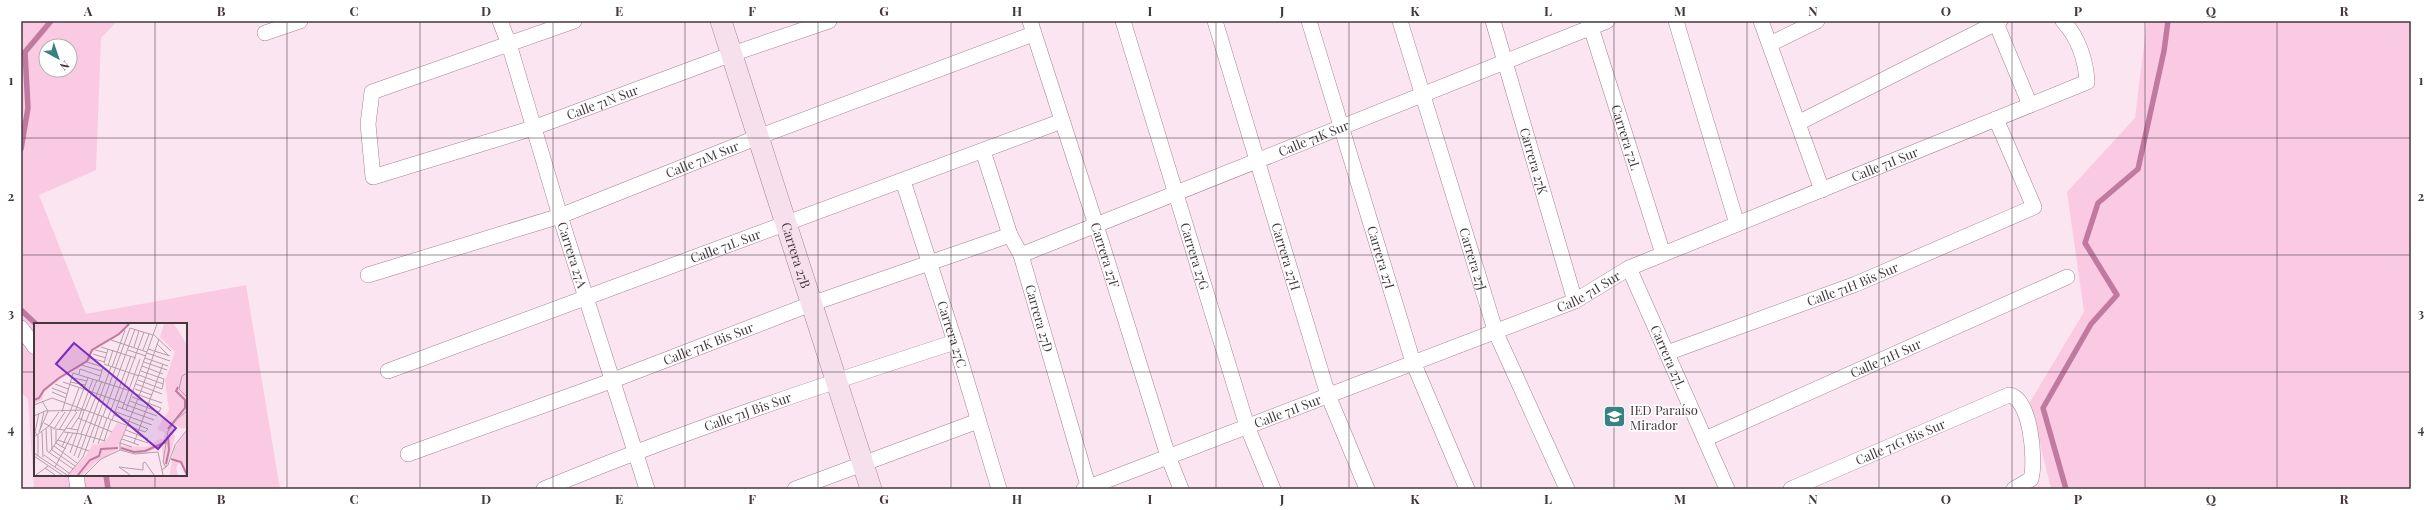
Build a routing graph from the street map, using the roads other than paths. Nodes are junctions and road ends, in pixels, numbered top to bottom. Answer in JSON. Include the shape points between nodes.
{"nodes":[{"id":1,"x":300,"y":21,"type":"edge"},
{"id":2,"x":500,"y":21,"type":"edge"},
{"id":3,"x":574,"y":21,"type":"edge"},
{"id":4,"x":721,"y":21,"type":"edge"},
{"id":5,"x":829,"y":21,"type":"edge"},
{"id":6,"x":1124,"y":21,"type":"edge"},
{"id":7,"x":1215,"y":21,"type":"edge"},
{"id":8,"x":1309,"y":21,"type":"edge"},
{"id":9,"x":1400,"y":21,"type":"edge"},
{"id":10,"x":1493,"y":21,"type":"edge"},
{"id":11,"x":1607,"y":21,"type":"edge"},
{"id":12,"x":1676,"y":21,"type":"edge"},
{"id":13,"x":1761,"y":21,"type":"edge"},
{"id":14,"x":1817,"y":21,"type":"edge"},
{"id":15,"x":2063,"y":21,"type":"edge"},
{"id":16,"x":1998,"y":22,"type":"edge"},
{"id":17,"x":1590,"y":24,"type":"edge"},
{"id":18,"x":1031,"y":27,"type":"edge"},
{"id":19,"x":265,"y":33,"type":"dead end"},
{"id":20,"x":509,"y":44,"type":"junction"},
{"id":21,"x":1770,"y":44,"type":"junction"},
{"id":22,"x":732,"y":54,"type":"junction"},
{"id":23,"x":1505,"y":62,"type":"junction"},
{"id":24,"x":1422,"y":95,"type":"junction"},
{"id":25,"x":2030,"y":105,"type":"junction"},
{"id":26,"x":1996,"y":119,"type":"junction"},
{"id":27,"x":1062,"y":121,"type":"junction"},
{"id":28,"x":1798,"y":123,"type":"junction"},
{"id":29,"x":533,"y":128,"type":"junction"},
{"id":30,"x":1340,"y":128,"type":"junction"},
{"id":31,"x":758,"y":137,"type":"junction"},
{"id":32,"x":983,"y":151,"type":"junction"},
{"id":33,"x":1258,"y":160,"type":"junction"},
{"id":34,"x":903,"y":180,"type":"junction"},
{"id":35,"x":1822,"y":190,"type":"junction"},
{"id":36,"x":1177,"y":193,"type":"junction"},
{"id":37,"x":560,"y":216,"type":"junction"},
{"id":38,"x":786,"y":224,"type":"junction"},
{"id":39,"x":1738,"y":224,"type":"junction"},
{"id":40,"x":1096,"y":225,"type":"junction"},
{"id":41,"x":1010,"y":235,"type":"junction"},
{"id":42,"x":1664,"y":254,"type":"junction"},
{"id":43,"x":1021,"y":255,"type":"junction"},
{"id":44,"x":929,"y":263,"type":"junction"},
{"id":45,"x":1629,"y":268,"type":"junction"},
{"id":46,"x":368,"y":275,"type":"dead end"},
{"id":47,"x":2067,"y":277,"type":"dead end"},
{"id":48,"x":587,"y":298,"type":"junction"},
{"id":49,"x":1575,"y":302,"type":"junction"},
{"id":50,"x":812,"y":304,"type":"junction"},
{"id":51,"x":21,"y":328,"type":"edge"},
{"id":52,"x":1496,"y":333,"type":"junction"},
{"id":53,"x":955,"y":342,"type":"junction"},
{"id":54,"x":34,"y":346,"type":"edge"},
{"id":55,"x":1667,"y":354,"type":"junction"},
{"id":56,"x":1413,"y":362,"type":"junction"},
{"id":57,"x":388,"y":371,"type":"dead end"},
{"id":58,"x":836,"y":380,"type":"junction"},
{"id":59,"x":611,"y":381,"type":"junction"},
{"id":60,"x":1328,"y":395,"type":"junction"},
{"id":61,"x":978,"y":421,"type":"junction"},
{"id":62,"x":1247,"y":426,"type":"junction"},
{"id":63,"x":1705,"y":439,"type":"junction"},
{"id":64,"x":635,"y":451,"type":"junction"},
{"id":65,"x":408,"y":454,"type":"dead end"},
{"id":66,"x":1168,"y":456,"type":"junction"},
{"id":67,"x":863,"y":464,"type":"junction"},
{"id":68,"x":76,"y":476,"type":"edge"},
{"id":69,"x":1087,"y":488,"type":"edge"},
{"id":70,"x":78,"y":489,"type":"edge"},
{"id":71,"x":544,"y":489,"type":"edge"},
{"id":72,"x":647,"y":489,"type":"edge"},
{"id":73,"x":795,"y":489,"type":"edge"},
{"id":74,"x":871,"y":489,"type":"edge"},
{"id":75,"x":999,"y":489,"type":"edge"},
{"id":76,"x":1181,"y":489,"type":"edge"},
{"id":77,"x":1273,"y":489,"type":"edge"},
{"id":78,"x":1367,"y":489,"type":"edge"},
{"id":79,"x":1467,"y":489,"type":"edge"},
{"id":80,"x":1567,"y":489,"type":"edge"},
{"id":81,"x":1726,"y":489,"type":"edge"},
{"id":82,"x":1791,"y":489,"type":"edge"},
{"id":83,"x":2014,"y":489,"type":"edge"}],
"edges":[{"from":1,"to":19,"type":"street"},
{"from":2,"to":20,"type":"street","name":"Carrera 27A"},
{"from":3,"to":20,"type":"street"},
{"from":4,"to":22,"type":"street","name":"Carrera 27B"},
{"from":5,"to":22,"type":"street","name":"Calle 71N Sur"},
{"from":6,"to":36,"type":"street","name":"Carrera 27G"},
{"from":7,"to":33,"type":"street","name":"Carrera 27H"},
{"from":8,"to":30,"type":"street","name":"Carrera 27I"},
{"from":9,"to":24,"type":"street","name":"Carrera 27J"},
{"from":10,"to":23,"type":"street","name":"Carrera 27K"},
{"from":11,"to":17,"type":"street","name":"Calle 71K Sur"},
{"from":12,"to":39,"type":"street"},
{"from":13,"to":21,"type":"street"},
{"from":14,"to":21,"type":"street"},
{"from":15,"to":25,"type":"street","name":"Calle 71I Sur","via":[[2071,30],[2086,63],[2087,82]]},
{"from":16,"to":25,"type":"street"},
{"from":16,"to":28,"type":"street"},
{"from":17,"to":23,"type":"street","name":"Calle 71K Sur"},
{"from":17,"to":42,"type":"street","name":"Carrera 72L"},
{"from":18,"to":27,"type":"street","name":"Carrera 27F"},
{"from":18,"to":31,"type":"street","name":"Calle 71M Sur"},
{"from":20,"to":29,"type":"street","name":"Carrera 27A"},
{"from":20,"to":29,"type":"street","name":"Calle 71N Sur","via":[[372,92],[368,124],[373,178]]},
{"from":21,"to":28,"type":"street"},
{"from":22,"to":29,"type":"street","name":"Calle 71N Sur"},
{"from":22,"to":31,"type":"street","name":"Carrera 27B"},
{"from":23,"to":24,"type":"street","name":"Calle 71K Sur"},
{"from":23,"to":49,"type":"street","name":"Carrera 27K"},
{"from":24,"to":30,"type":"street","name":"Calle 71K Sur"},
{"from":24,"to":52,"type":"street","name":"Carrera 27J"},
{"from":25,"to":26,"type":"street","name":"Calle 71I Sur"},
{"from":26,"to":35,"type":"street","name":"Calle 71I Sur"},
{"from":26,"to":55,"type":"street","name":"Calle 71H Bis Sur","via":[[2034,207],[1856,284]]},
{"from":27,"to":32,"type":"street","name":"Calle 71L Sur"},
{"from":27,"to":40,"type":"street","name":"Carrera 27F"},
{"from":28,"to":35,"type":"street"},
{"from":29,"to":37,"type":"street","name":"Carrera 27A"},
{"from":30,"to":33,"type":"street","name":"Calle 71K Sur"},
{"from":30,"to":56,"type":"street","name":"Carrera 27I"},
{"from":31,"to":37,"type":"street","name":"Calle 71M Sur"},
{"from":31,"to":38,"type":"street","name":"Carrera 27B"},
{"from":32,"to":34,"type":"street","name":"Calle 71L Sur"},
{"from":32,"to":41,"type":"street","name":"Carrera 27D"},
{"from":33,"to":36,"type":"street","name":"Calle 71K Sur"},
{"from":33,"to":60,"type":"street","name":"Carrera 27H"},
{"from":34,"to":38,"type":"street","name":"Calle 71L Sur"},
{"from":34,"to":44,"type":"street","name":"Carrera 27C"},
{"from":35,"to":39,"type":"street","name":"Calle 71I Sur"},
{"from":36,"to":40,"type":"street","name":"Calle 71K Sur"},
{"from":36,"to":62,"type":"street","name":"Carrera 27G"},
{"from":37,"to":46,"type":"street","name":"Calle 71M Sur"},
{"from":37,"to":48,"type":"street","name":"Carrera 27A"},
{"from":38,"to":48,"type":"street","name":"Calle 71L Sur"},
{"from":38,"to":50,"type":"street","name":"Carrera 27B"},
{"from":39,"to":42,"type":"street","name":"Calle 71I Sur"},
{"from":40,"to":43,"type":"street","name":"Calle 71K Sur"},
{"from":40,"to":66,"type":"street","name":"Carrera 27F"},
{"from":41,"to":43,"type":"street","name":"Carrera 27D"},
{"from":41,"to":44,"type":"street","name":"Calle 71K Bis Sur"},
{"from":42,"to":45,"type":"street","name":"Calle 71I Sur"},
{"from":43,"to":69,"type":"street","name":"Carrera 27D"},
{"from":44,"to":50,"type":"street","name":"Calle 71K Bis Sur"},
{"from":44,"to":53,"type":"street","name":"Carrera 27C"},
{"from":45,"to":49,"type":"street","name":"Calle 71I Sur"},
{"from":45,"to":55,"type":"street","name":"Carrera 27L"},
{"from":47,"to":63,"type":"street","name":"Calle 71H Sur"},
{"from":48,"to":57,"type":"street","name":"Calle 71L Sur"},
{"from":48,"to":59,"type":"street","name":"Carrera 27A"},
{"from":49,"to":52,"type":"street","name":"Calle 71I Sur"},
{"from":50,"to":58,"type":"street","name":"Carrera 27B"},
{"from":50,"to":59,"type":"street","name":"Calle 71K Bis Sur"},
{"from":51,"to":54,"type":"street"},
{"from":52,"to":56,"type":"street","name":"Calle 71I Sur"},
{"from":52,"to":80,"type":"street","name":"Carrera 27J"},
{"from":53,"to":58,"type":"street","name":"Calle 71J Bis Sur"},
{"from":53,"to":61,"type":"street","name":"Carrera 27C"},
{"from":55,"to":63,"type":"street","name":"Carrera 27L"},
{"from":56,"to":60,"type":"street","name":"Calle 71I Sur"},
{"from":56,"to":79,"type":"street","name":"Carrera 27I"},
{"from":58,"to":64,"type":"street","name":"Calle 71J Bis Sur"},
{"from":58,"to":67,"type":"street","name":"Carrera 27B"},
{"from":59,"to":64,"type":"street","name":"Carrera 27A"},
{"from":59,"to":65,"type":"street","name":"Calle 71K Bis Sur"},
{"from":60,"to":62,"type":"street","name":"Calle 71I Sur"},
{"from":60,"to":78,"type":"street","name":"Carrera 27H"},
{"from":61,"to":67,"type":"street"},
{"from":61,"to":75,"type":"street","name":"Carrera 27C"},
{"from":62,"to":66,"type":"street","name":"Calle 71I Sur"},
{"from":62,"to":77,"type":"street","name":"Carrera 27G"},
{"from":63,"to":81,"type":"street","name":"Carrera 27L"},
{"from":64,"to":71,"type":"street","name":"Calle 71J Bis Sur"},
{"from":64,"to":72,"type":"street","name":"Carrera 27A"},
{"from":66,"to":69,"type":"street","name":"Calle 71I Sur"},
{"from":66,"to":76,"type":"street","name":"Carrera 27F"},
{"from":67,"to":73,"type":"street"},
{"from":67,"to":74,"type":"street","name":"Carrera 27B"},
{"from":68,"to":70,"type":"street"},
{"from":82,"to":83,"type":"street","name":"Calle 71G Bis Sur","via":[[2009,395],[2016,396],[2021,401],[2029,430],[2033,472],[2028,482]]}]}
